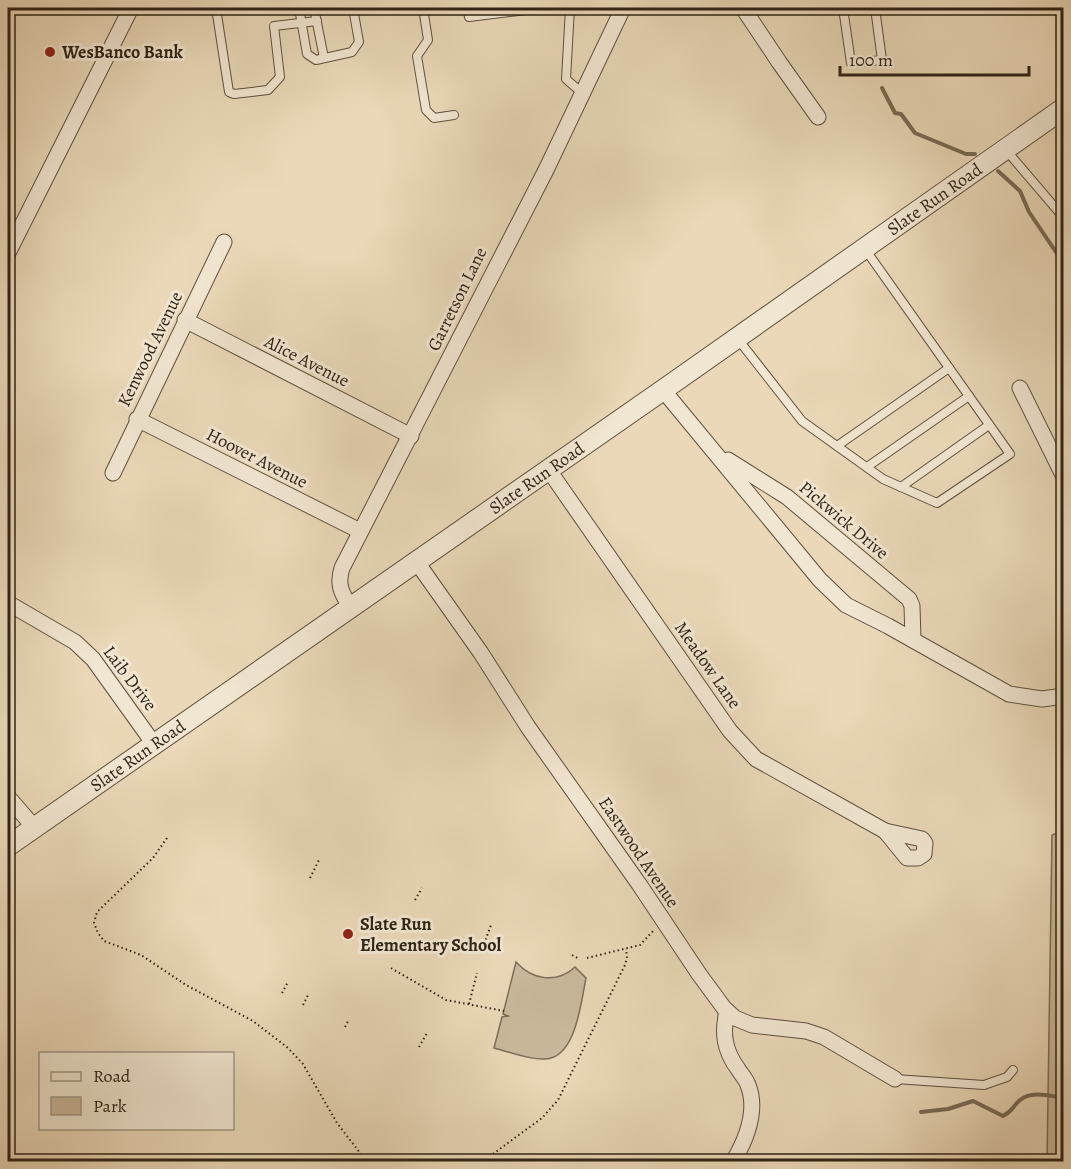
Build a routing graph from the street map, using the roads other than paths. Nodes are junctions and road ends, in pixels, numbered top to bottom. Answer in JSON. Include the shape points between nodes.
{"nodes":[{"id":1,"x":131,"y":8,"type":"edge"},
{"id":2,"x":216,"y":8,"type":"edge"},
{"id":3,"x":299,"y":8,"type":"edge"},
{"id":4,"x":314,"y":8,"type":"edge"},
{"id":5,"x":353,"y":8,"type":"edge"},
{"id":6,"x":423,"y":8,"type":"edge"},
{"id":7,"x":467,"y":8,"type":"edge"},
{"id":8,"x":539,"y":8,"type":"edge"},
{"id":9,"x":544,"y":8,"type":"edge"},
{"id":10,"x":570,"y":8,"type":"edge"},
{"id":11,"x":623,"y":8,"type":"edge"},
{"id":12,"x":743,"y":8,"type":"edge"},
{"id":13,"x":843,"y":8,"type":"edge"},
{"id":14,"x":875,"y":8,"type":"edge"},
{"id":15,"x":503,"y":10,"type":"edge"},
{"id":16,"x":317,"y":21,"type":"junction"},
{"id":17,"x":301,"y":22,"type":"junction"},
{"id":18,"x":324,"y":58,"type":"junction"},
{"id":19,"x":582,"y":93,"type":"junction"},
{"id":20,"x":1064,"y":108,"type":"edge"},
{"id":21,"x":454,"y":115,"type":"dead end"},
{"id":22,"x":818,"y":117,"type":"dead end"},
{"id":23,"x":1005,"y":149,"type":"junction"},
{"id":24,"x":1064,"y":218,"type":"edge"},
{"id":25,"x":224,"y":242,"type":"dead end"},
{"id":26,"x":864,"y":248,"type":"junction"},
{"id":27,"x":8,"y":253,"type":"edge"},
{"id":28,"x":185,"y":320,"type":"junction"},
{"id":29,"x":737,"y":337,"type":"junction"},
{"id":30,"x":949,"y":368,"type":"junction"},
{"id":31,"x":1020,"y":388,"type":"dead end"},
{"id":32,"x":663,"y":390,"type":"junction"},
{"id":33,"x":969,"y":396,"type":"junction"},
{"id":34,"x":137,"y":419,"type":"junction"},
{"id":35,"x":989,"y":424,"type":"junction"},
{"id":36,"x":411,"y":436,"type":"junction"},
{"id":37,"x":837,"y":446,"type":"junction"},
{"id":38,"x":717,"y":454,"type":"junction"},
{"id":39,"x":867,"y":467,"type":"junction"},
{"id":40,"x":548,"y":469,"type":"junction"},
{"id":41,"x":113,"y":472,"type":"dead end"},
{"id":42,"x":1064,"y":477,"type":"edge"},
{"id":43,"x":901,"y":487,"type":"junction"},
{"id":44,"x":360,"y":531,"type":"junction"},
{"id":45,"x":416,"y":561,"type":"junction"},
{"id":46,"x":8,"y":603,"type":"edge"},
{"id":47,"x":350,"y":606,"type":"junction"},
{"id":48,"x":913,"y":640,"type":"junction"},
{"id":49,"x":1064,"y":696,"type":"edge"},
{"id":50,"x":154,"y":744,"type":"junction"},
{"id":51,"x":8,"y":797,"type":"edge"},
{"id":52,"x":34,"y":827,"type":"junction"},
{"id":53,"x":885,"y":831,"type":"dead end"},
{"id":54,"x":8,"y":846,"type":"edge"},
{"id":55,"x":727,"y":1011,"type":"junction"},
{"id":56,"x":1013,"y":1070,"type":"dead end"},
{"id":57,"x":895,"y":1079,"type":"joint"},
{"id":58,"x":733,"y":1161,"type":"edge"}],
"edges":[{"from":1,"to":27,"type":"street"},
{"from":2,"to":17,"type":"lane","via":[[228,92],[234,94],[268,90],[275,84],[280,77],[274,26]]},
{"from":3,"to":17,"type":"lane"},
{"from":4,"to":16,"type":"lane"},
{"from":5,"to":18,"type":"lane","via":[[359,42],[352,52]]},
{"from":6,"to":21,"type":"lane","via":[[428,40],[417,56],[426,110],[434,118]]},
{"from":7,"to":15,"type":"lane","via":[[469,17]]},
{"from":8,"to":9,"type":"lane"},
{"from":8,"to":15,"type":"lane"},
{"from":10,"to":19,"type":"lane","via":[[566,79]]},
{"from":11,"to":19,"type":"street","name":"Garretson Lane"},
{"from":12,"to":22,"type":"street"},
{"from":13,"to":14,"type":"lane","via":[[851,63],[882,60]]},
{"from":16,"to":17,"type":"lane"},
{"from":16,"to":18,"type":"lane"},
{"from":17,"to":18,"type":"lane","via":[[307,54],[316,60]]},
{"from":19,"to":36,"type":"street","name":"Garretson Lane"},
{"from":20,"to":23,"type":"street","name":"Slate Run Road"},
{"from":23,"to":24,"type":"lane"},
{"from":23,"to":26,"type":"street","name":"Slate Run Road"},
{"from":25,"to":28,"type":"street","name":"Kenwood Avenue"},
{"from":26,"to":29,"type":"street","name":"Slate Run Road"},
{"from":26,"to":30,"type":"lane"},
{"from":28,"to":34,"type":"street","name":"Kenwood Avenue"},
{"from":28,"to":36,"type":"street","name":"Alice Avenue"},
{"from":29,"to":32,"type":"street","name":"Slate Run Road"},
{"from":29,"to":37,"type":"lane","via":[[802,421]]},
{"from":30,"to":33,"type":"lane"},
{"from":30,"to":37,"type":"lane"},
{"from":31,"to":42,"type":"street"},
{"from":32,"to":38,"type":"street","name":"Pickwick Drive"},
{"from":32,"to":40,"type":"street","name":"Slate Run Road"},
{"from":33,"to":35,"type":"lane"},
{"from":33,"to":39,"type":"lane"},
{"from":34,"to":41,"type":"street","name":"Kenwood Avenue"},
{"from":34,"to":44,"type":"street","name":"Hoover Avenue"},
{"from":35,"to":43,"type":"lane"},
{"from":35,"to":43,"type":"lane","via":[[1010,454],[937,503]]},
{"from":36,"to":44,"type":"street","name":"Garretson Lane"},
{"from":37,"to":39,"type":"lane"},
{"from":38,"to":48,"type":"street","name":"Pickwick Drive","via":[[820,580],[846,605]]},
{"from":38,"to":48,"type":"street","name":"Pickwick Drive","via":[[787,497],[909,599]]},
{"from":39,"to":43,"type":"lane"},
{"from":40,"to":45,"type":"street","name":"Slate Run Road"},
{"from":40,"to":53,"type":"street","name":"Meadow Lane","via":[[730,731],[756,759]]},
{"from":44,"to":47,"type":"street","name":"Garretson Lane","via":[[338,580]]},
{"from":45,"to":47,"type":"street","name":"Slate Run Road"},
{"from":45,"to":55,"type":"street","name":"Eastwood Avenue"},
{"from":46,"to":50,"type":"street","name":"Laib Drive","via":[[75,642],[93,659]]},
{"from":47,"to":50,"type":"street","name":"Slate Run Road"},
{"from":48,"to":49,"type":"street","name":"Pickwick Drive","via":[[1009,694],[1042,699]]},
{"from":50,"to":52,"type":"street","name":"Slate Run Road"},
{"from":51,"to":52,"type":"street"},
{"from":52,"to":54,"type":"street","name":"Slate Run Road"},
{"from":55,"to":57,"type":"street","name":"Eastwood Avenue","via":[[752,1025],[824,1037]]},
{"from":55,"to":58,"type":"street","via":[[726,1049],[748,1083],[751,1104],[750,1124]]},
{"from":56,"to":57,"type":"lane","via":[[1007,1077],[984,1085]]}]}
